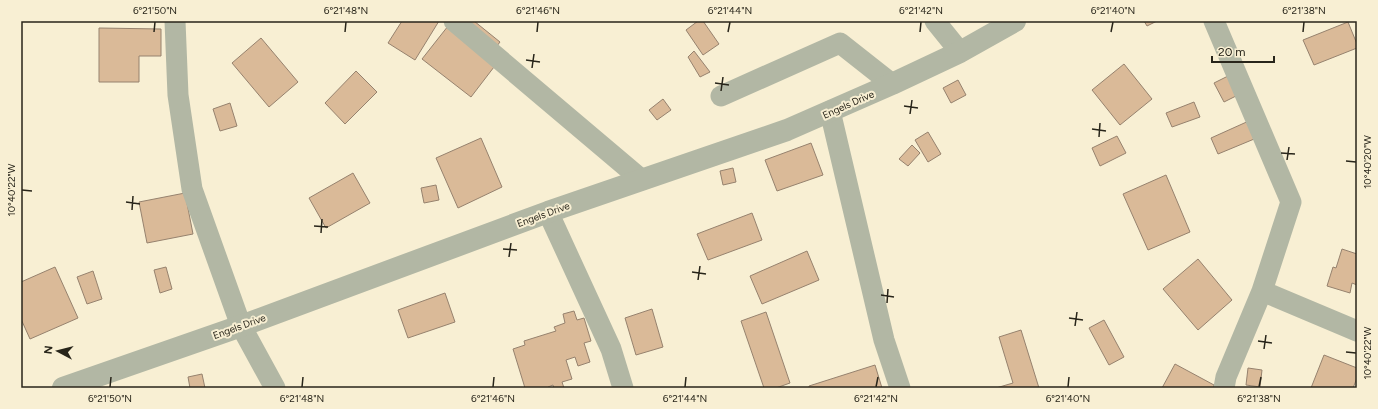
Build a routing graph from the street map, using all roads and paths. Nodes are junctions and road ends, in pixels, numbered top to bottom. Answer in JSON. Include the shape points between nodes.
{"nodes":[{"id":1,"x":175,"y":21,"type":"edge"},
{"id":2,"x":454,"y":21,"type":"edge"},
{"id":3,"x":935,"y":21,"type":"edge"},
{"id":4,"x":1015,"y":21,"type":"edge"},
{"id":5,"x":1214,"y":21,"type":"edge"},
{"id":6,"x":960,"y":52,"type":"junction"},
{"id":7,"x":892,"y":84,"type":"junction"},
{"id":8,"x":721,"y":96,"type":"dead end"},
{"id":9,"x":830,"y":111,"type":"junction"},
{"id":10,"x":642,"y":180,"type":"junction"},
{"id":11,"x":548,"y":212,"type":"junction"},
{"id":12,"x":1262,"y":291,"type":"junction"},
{"id":13,"x":241,"y":326,"type":"junction"},
{"id":14,"x":1357,"y":331,"type":"edge"},
{"id":15,"x":63,"y":388,"type":"edge"},
{"id":16,"x":276,"y":388,"type":"edge"},
{"id":17,"x":623,"y":388,"type":"edge"},
{"id":18,"x":900,"y":388,"type":"edge"},
{"id":19,"x":1224,"y":388,"type":"edge"}],
"edges":[{"from":1,"to":13,"type":"street","via":[[178,95],[192,189]]},
{"from":2,"to":10,"type":"street"},
{"from":3,"to":6,"type":"street"},
{"from":4,"to":6,"type":"street","name":"Engels Drive"},
{"from":5,"to":12,"type":"street","via":[[1291,202]]},
{"from":6,"to":7,"type":"street","name":"Engels Drive"},
{"from":7,"to":8,"type":"street","via":[[840,43]]},
{"from":7,"to":9,"type":"street","name":"Engels Drive"},
{"from":9,"to":10,"type":"street","name":"Engels Drive","via":[[787,130]]},
{"from":9,"to":18,"type":"street","via":[[884,340]]},
{"from":10,"to":11,"type":"street","name":"Engels Drive"},
{"from":11,"to":13,"type":"street","name":"Engels Drive"},
{"from":11,"to":17,"type":"street","via":[[611,349]]},
{"from":12,"to":14,"type":"street"},
{"from":12,"to":19,"type":"street","via":[[1226,376]]},
{"from":13,"to":15,"type":"street","name":"Engels Drive"},
{"from":13,"to":16,"type":"street"}]}
